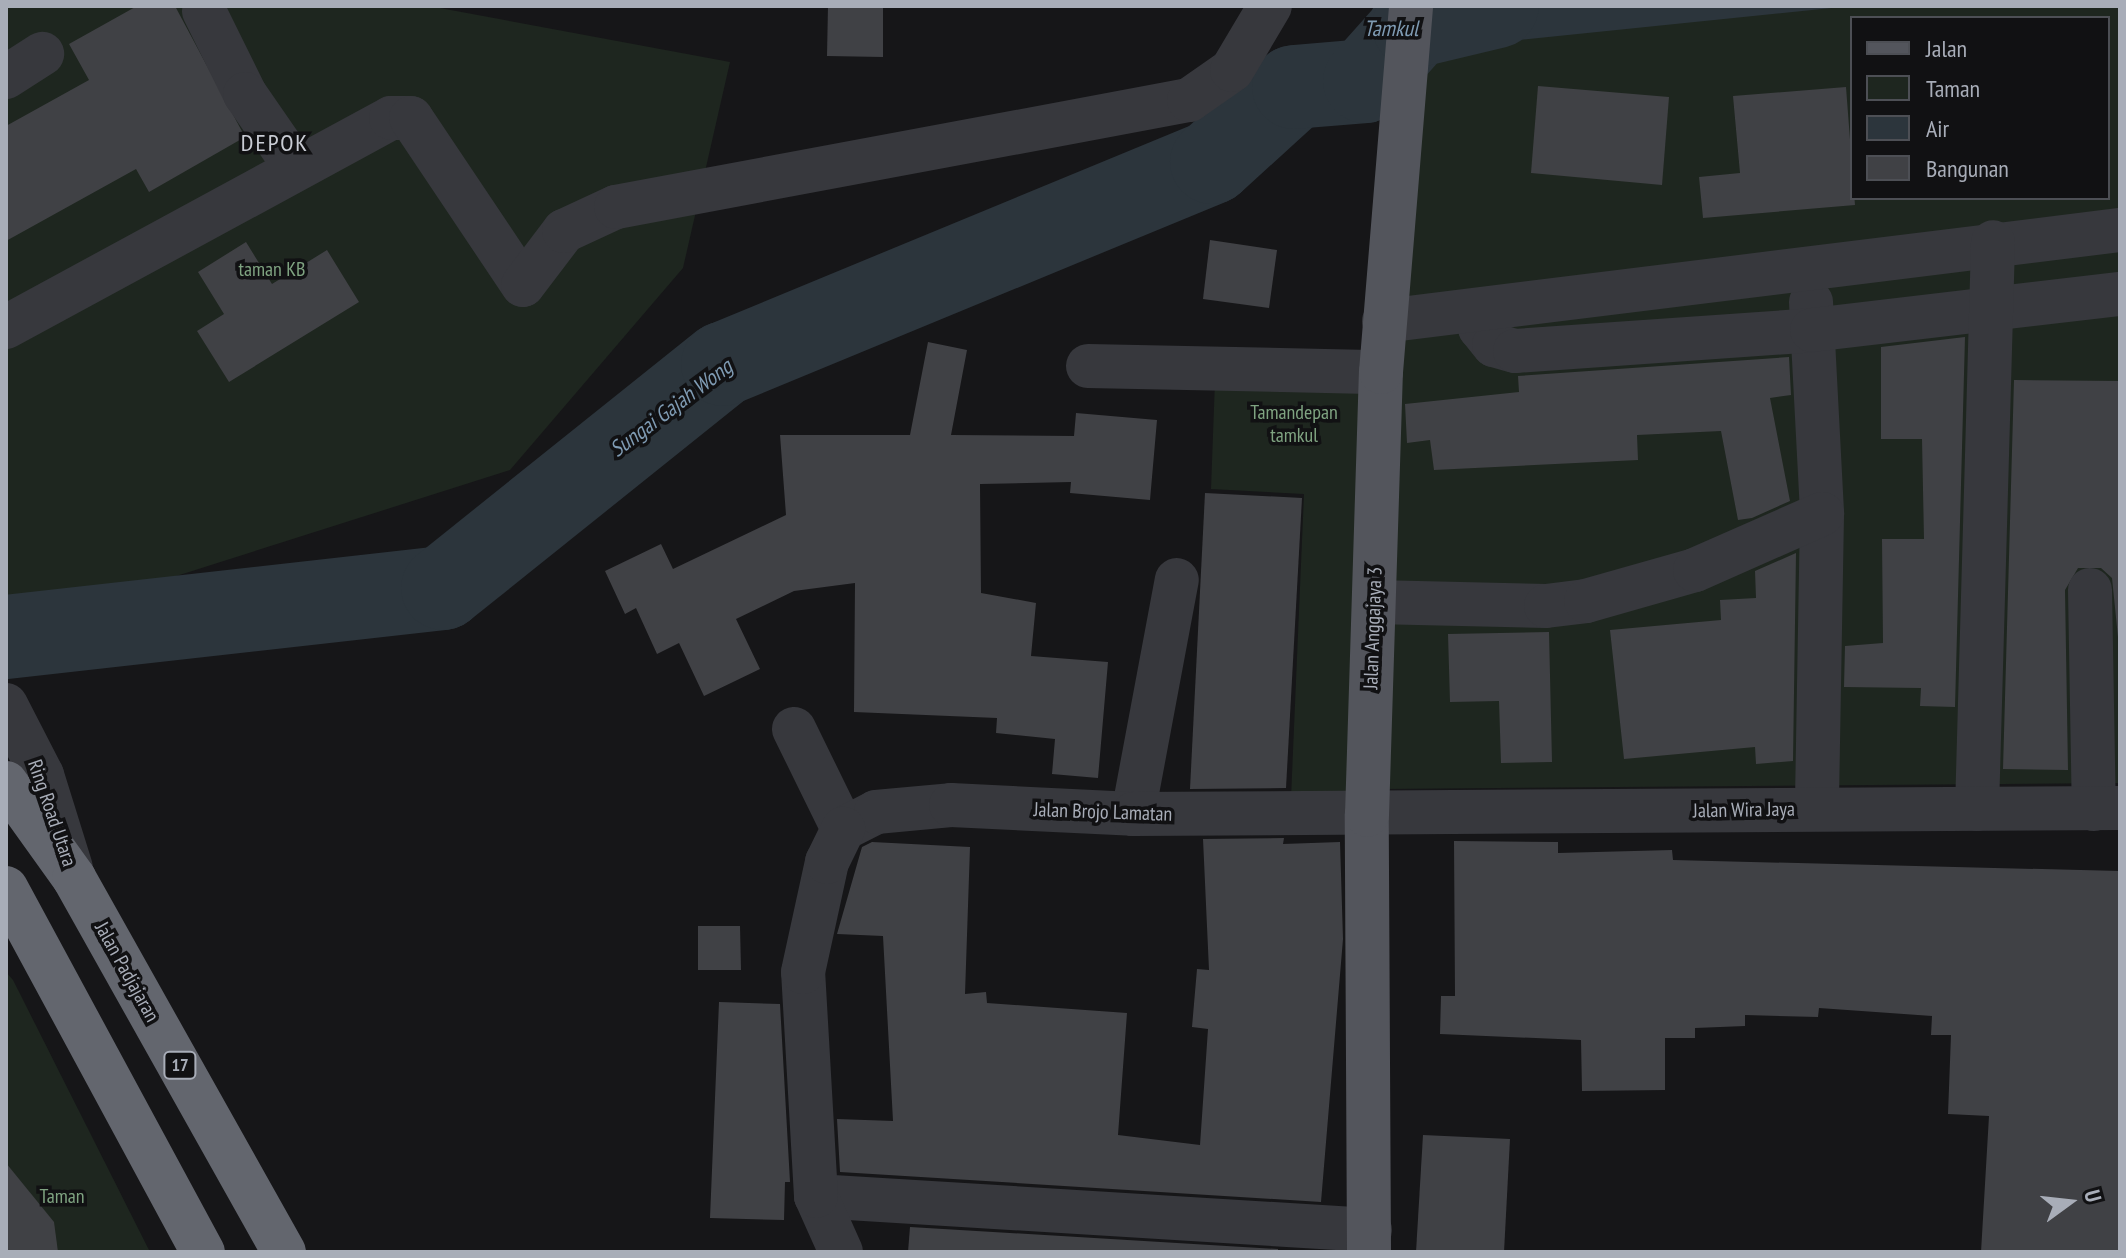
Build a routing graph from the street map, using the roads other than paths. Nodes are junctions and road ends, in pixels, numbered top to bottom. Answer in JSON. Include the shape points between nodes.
{"nodes":[{"id":1,"x":1270,"y":6,"type":"edge"},
{"id":2,"x":1411,"y":6,"type":"edge"},
{"id":3,"x":204,"y":11,"type":"dead end"},
{"id":4,"x":42,"y":54,"type":"dead end"},
{"id":5,"x":6,"y":77,"type":"edge"},
{"id":6,"x":296,"y":168,"type":"junction"},
{"id":7,"x":2120,"y":230,"type":"edge"},
{"id":8,"x":1993,"y":242,"type":"junction"},
{"id":9,"x":1808,"y":267,"type":"junction"},
{"id":10,"x":2120,"y":294,"type":"edge"},
{"id":11,"x":1990,"y":309,"type":"junction"},
{"id":12,"x":1478,"y":310,"type":"junction"},
{"id":13,"x":1384,"y":321,"type":"junction"},
{"id":14,"x":6,"y":327,"type":"edge"},
{"id":15,"x":1812,"y":330,"type":"junction"},
{"id":16,"x":1088,"y":366,"type":"dead end"},
{"id":17,"x":1381,"y":372,"type":"junction"},
{"id":18,"x":1822,"y":514,"type":"junction"},
{"id":19,"x":1177,"y":580,"type":"dead end"},
{"id":20,"x":2090,"y":590,"type":"dead end"},
{"id":21,"x":1374,"y":602,"type":"junction"},
{"id":22,"x":6,"y":705,"type":"edge"},
{"id":23,"x":794,"y":729,"type":"dead end"},
{"id":24,"x":19,"y":782,"type":"edge"},
{"id":25,"x":2107,"y":808,"type":"edge"},
{"id":26,"x":1817,"y":809,"type":"junction"},
{"id":27,"x":1977,"y":809,"type":"junction"},
{"id":28,"x":1133,"y":814,"type":"junction"},
{"id":29,"x":1367,"y":815,"type":"junction"},
{"id":30,"x":843,"y":829,"type":"junction"},
{"id":31,"x":9,"y":900,"type":"edge"},
{"id":32,"x":121,"y":962,"type":"junction"},
{"id":33,"x":60,"y":990,"type":"junction"},
{"id":34,"x":816,"y":1196,"type":"junction"},
{"id":35,"x":1370,"y":1241,"type":"edge"},
{"id":36,"x":202,"y":1251,"type":"edge"},
{"id":37,"x":284,"y":1252,"type":"edge"},
{"id":38,"x":841,"y":1252,"type":"edge"}],
"edges":[{"from":1,"to":6,"type":"street","via":[[1232,70],[1189,100],[616,207],[564,231],[523,285],[411,118],[391,118]]},
{"from":2,"to":13,"type":"main road","name":"Jalan Anggajaya 3"},
{"from":3,"to":6,"type":"street","via":[[245,94]]},
{"from":4,"to":5,"type":"street"},
{"from":6,"to":14,"type":"street"},
{"from":7,"to":8,"type":"street"},
{"from":8,"to":9,"type":"street"},
{"from":8,"to":11,"type":"street"},
{"from":9,"to":12,"type":"street"},
{"from":9,"to":15,"type":"street"},
{"from":10,"to":11,"type":"street"},
{"from":11,"to":15,"type":"street"},
{"from":11,"to":27,"type":"street"},
{"from":12,"to":13,"type":"street"},
{"from":12,"to":15,"type":"street","via":[[1480,328],[1494,345],[1515,351]]},
{"from":13,"to":17,"type":"main road","name":"Jalan Anggajaya 3"},
{"from":15,"to":18,"type":"street"},
{"from":16,"to":17,"type":"street"},
{"from":17,"to":21,"type":"main road","name":"Jalan Anggajaya 3"},
{"from":18,"to":21,"type":"street","via":[[1695,570],[1586,601],[1546,606]]},
{"from":18,"to":26,"type":"street"},
{"from":19,"to":28,"type":"street"},
{"from":20,"to":25,"type":"street"},
{"from":21,"to":29,"type":"main road","name":"Jalan Anggajaya 3"},
{"from":22,"to":24,"type":"street","name":"Ring Road Utara"},
{"from":23,"to":30,"type":"street"},
{"from":24,"to":32,"type":"highway","name":"Jalan Padjajaran","number":"17"},
{"from":25,"to":27,"type":"street","name":"Jalan Wira Jaya"},
{"from":26,"to":27,"type":"street","name":"Jalan Wira Jaya"},
{"from":26,"to":29,"type":"street","name":"Jalan Wira Jaya"},
{"from":28,"to":29,"type":"street","name":"Jalan Brojo Lamatan"},
{"from":28,"to":30,"type":"street","name":"Jalan Brojo Lamatan","via":[[951,805],[876,812]]},
{"from":29,"to":35,"type":"main road","name":"Jalan Anggajaya 3"},
{"from":30,"to":34,"type":"street","via":[[827,862],[803,972]]},
{"from":31,"to":33,"type":"highway"},
{"from":32,"to":33,"type":"highway"},
{"from":32,"to":37,"type":"highway","name":"Jalan Padjajaran","number":"17"},
{"from":33,"to":36,"type":"highway"},
{"from":34,"to":35,"type":"street"},
{"from":34,"to":38,"type":"street"}]}
